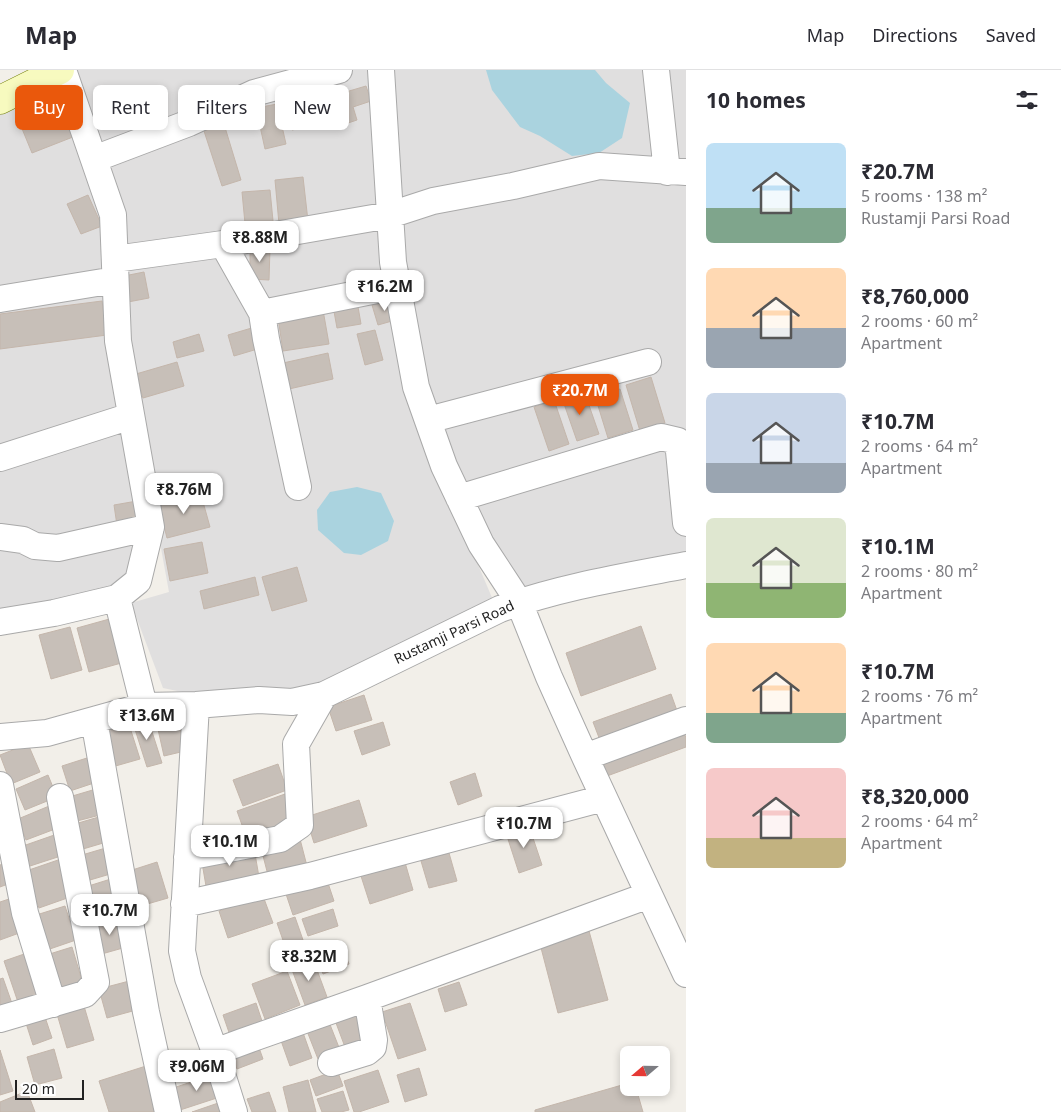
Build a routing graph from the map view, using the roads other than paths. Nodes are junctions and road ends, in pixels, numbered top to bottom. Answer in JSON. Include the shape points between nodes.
{"nodes":[{"id":1,"x":61,"y":70,"type":"edge"},
{"id":2,"x":339,"y":70,"type":"edge"},
{"id":3,"x":381,"y":70,"type":"edge"},
{"id":4,"x":656,"y":70,"type":"edge"},
{"id":5,"x":0,"y":100,"type":"edge"},
{"id":6,"x":94,"y":159,"type":"junction"},
{"id":7,"x":676,"y":172,"type":"edge"},
{"id":8,"x":390,"y":215,"type":"junction"},
{"id":9,"x":223,"y":244,"type":"junction"},
{"id":10,"x":115,"y":269,"type":"junction"},
{"id":11,"x":397,"y":286,"type":"junction"},
{"id":12,"x":0,"y":299,"type":"edge"},
{"id":13,"x":262,"y":313,"type":"junction"},
{"id":14,"x":648,"y":362,"type":"dead end"},
{"id":15,"x":131,"y":416,"type":"junction"},
{"id":16,"x":428,"y":420,"type":"junction"},
{"id":17,"x":0,"y":458,"type":"edge"},
{"id":18,"x":684,"y":477,"type":"edge"},
{"id":19,"x":298,"y":487,"type":"dead end"},
{"id":20,"x":459,"y":498,"type":"junction"},
{"id":21,"x":686,"y":523,"type":"edge"},
{"id":22,"x":151,"y":527,"type":"junction"},
{"id":23,"x":0,"y":537,"type":"edge"},
{"id":24,"x":686,"y":565,"type":"edge"},
{"id":25,"x":117,"y":598,"type":"junction"},
{"id":26,"x":519,"y":602,"type":"junction"},
{"id":27,"x":0,"y":622,"type":"edge"},
{"id":28,"x":334,"y":690,"type":"junction"},
{"id":29,"x":196,"y":705,"type":"junction"},
{"id":30,"x":144,"y":706,"type":"junction"},
{"id":31,"x":94,"y":720,"type":"junction"},
{"id":32,"x":686,"y":720,"type":"edge"},
{"id":33,"x":0,"y":737,"type":"edge"},
{"id":34,"x":585,"y":757,"type":"junction"},
{"id":35,"x":0,"y":784,"type":"edge"},
{"id":36,"x":60,"y":797,"type":"dead end"},
{"id":37,"x":604,"y":798,"type":"junction"},
{"id":38,"x":187,"y":857,"type":"junction"},
{"id":39,"x":649,"y":895,"type":"junction"},
{"id":40,"x":184,"y":904,"type":"junction"},
{"id":41,"x":686,"y":974,"type":"edge"},
{"id":42,"x":367,"y":998,"type":"junction"},
{"id":43,"x":53,"y":1004,"type":"junction"},
{"id":44,"x":0,"y":1019,"type":"edge"},
{"id":45,"x":215,"y":1052,"type":"junction"},
{"id":46,"x":331,"y":1063,"type":"dead end"},
{"id":47,"x":168,"y":1112,"type":"edge"},
{"id":48,"x":234,"y":1112,"type":"edge"}],
"edges":[{"from":1,"to":5,"type":"street"},
{"from":1,"to":6,"type":"street"},
{"from":2,"to":6,"type":"street","via":[[254,93],[189,123]]},
{"from":3,"to":8,"type":"street"},
{"from":4,"to":7,"type":"street"},
{"from":6,"to":10,"type":"street","via":[[113,214]]},
{"from":7,"to":8,"type":"street","via":[[599,166],[432,202]]},
{"from":8,"to":9,"type":"street"},
{"from":8,"to":11,"type":"street"},
{"from":9,"to":10,"type":"street"},
{"from":9,"to":13,"type":"street"},
{"from":10,"to":12,"type":"street"},
{"from":10,"to":15,"type":"street","via":[[118,341]]},
{"from":11,"to":13,"type":"street"},
{"from":11,"to":16,"type":"street","via":[[416,386]]},
{"from":13,"to":19,"type":"street"},
{"from":14,"to":16,"type":"street"},
{"from":15,"to":17,"type":"street"},
{"from":15,"to":22,"type":"street"},
{"from":16,"to":20,"type":"street"},
{"from":18,"to":20,"type":"street","via":[[678,442],[661,437]]},
{"from":18,"to":21,"type":"street"},
{"from":20,"to":26,"type":"street","via":[[480,544]]},
{"from":22,"to":23,"type":"street","via":[[58,548]]},
{"from":22,"to":25,"type":"street","via":[[138,580]]},
{"from":24,"to":26,"type":"street","name":"Rustamji Parsi Road","via":[[568,588]]},
{"from":25,"to":27,"type":"street"},
{"from":25,"to":30,"type":"street"},
{"from":26,"to":28,"type":"street","name":"Rustamji Parsi Road"},
{"from":26,"to":34,"type":"street"},
{"from":28,"to":29,"type":"street","name":"Rustamji Parsi Road","via":[[292,702],[259,700]]},
{"from":28,"to":38,"type":"street","via":[[296,744],[300,825],[280,839]]},
{"from":29,"to":30,"type":"street","name":"Rustamji Parsi Road"},
{"from":29,"to":38,"type":"street"},
{"from":30,"to":31,"type":"street","name":"Rustamji Parsi Road"},
{"from":31,"to":33,"type":"street","name":"Rustamji Parsi Road","via":[[47,733]]},
{"from":31,"to":47,"type":"street","via":[[146,1012]]},
{"from":32,"to":34,"type":"street"},
{"from":34,"to":37,"type":"street"},
{"from":35,"to":43,"type":"street","via":[[25,913]]},
{"from":36,"to":43,"type":"street","via":[[96,982],[86,994]]},
{"from":37,"to":39,"type":"street"},
{"from":37,"to":40,"type":"street","via":[[310,876]]},
{"from":38,"to":40,"type":"street"},
{"from":39,"to":41,"type":"street"},
{"from":39,"to":42,"type":"street"},
{"from":40,"to":45,"type":"street","via":[[182,951],[188,978]]},
{"from":42,"to":45,"type":"street"},
{"from":42,"to":46,"type":"street","via":[[373,1047],[367,1052]]},
{"from":43,"to":44,"type":"street"},
{"from":45,"to":48,"type":"street"}]}
